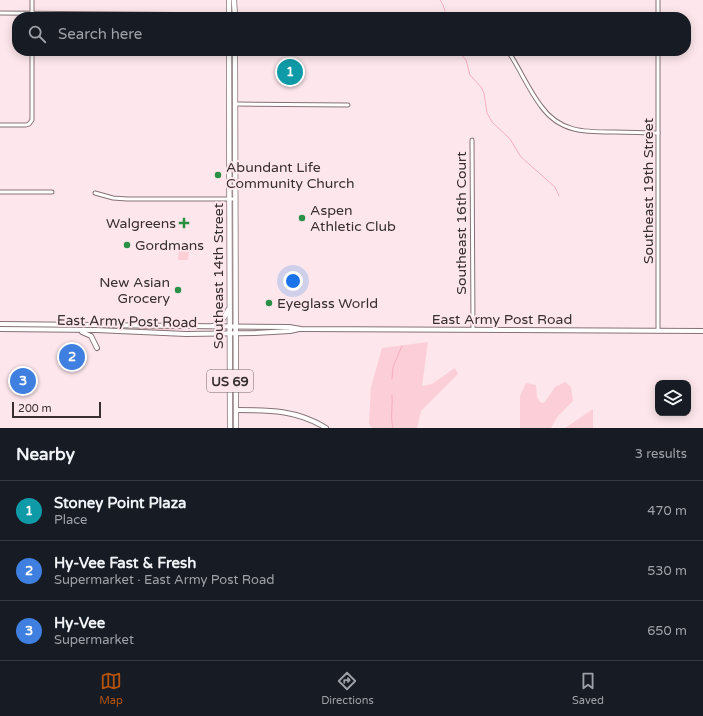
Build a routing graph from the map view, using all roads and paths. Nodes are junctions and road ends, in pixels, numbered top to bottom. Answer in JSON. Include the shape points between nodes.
{"nodes":[{"id":1,"x":32,"y":0,"type":"edge"},
{"id":2,"x":229,"y":0,"type":"edge"},
{"id":3,"x":234,"y":0,"type":"edge"},
{"id":4,"x":658,"y":0,"type":"edge"},
{"id":5,"x":32,"y":12,"type":"edge"},
{"id":6,"x":231,"y":12,"type":"edge"},
{"id":7,"x":232,"y":12,"type":"edge"},
{"id":8,"x":658,"y":12,"type":"edge"},
{"id":9,"x":0,"y":13,"type":"edge"},
{"id":10,"x":12,"y":14,"type":"edge"},
{"id":11,"x":32,"y":56,"type":"edge"},
{"id":12,"x":229,"y":56,"type":"edge"},
{"id":13,"x":235,"y":56,"type":"edge"},
{"id":14,"x":511,"y":56,"type":"edge"},
{"id":15,"x":658,"y":56,"type":"edge"},
{"id":16,"x":229,"y":104,"type":"junction"},
{"id":17,"x":235,"y":104,"type":"junction"},
{"id":18,"x":348,"y":104,"type":"dead end"},
{"id":19,"x":0,"y":125,"type":"edge"},
{"id":20,"x":658,"y":133,"type":"junction"},
{"id":21,"x":472,"y":140,"type":"dead end"},
{"id":22,"x":0,"y":192,"type":"edge"},
{"id":23,"x":52,"y":192,"type":"dead end"},
{"id":24,"x":95,"y":193,"type":"dead end"},
{"id":25,"x":229,"y":199,"type":"junction"},
{"id":26,"x":235,"y":199,"type":"junction"},
{"id":27,"x":229,"y":306,"type":"junction"},
{"id":28,"x":0,"y":324,"type":"edge"},
{"id":29,"x":35,"y":324,"type":"junction"},
{"id":30,"x":213,"y":326,"type":"junction"},
{"id":31,"x":230,"y":326,"type":"junction"},
{"id":32,"x":236,"y":326,"type":"junction"},
{"id":33,"x":301,"y":329,"type":"junction"},
{"id":34,"x":473,"y":329,"type":"junction"},
{"id":35,"x":1,"y":330,"type":"edge"},
{"id":36,"x":78,"y":331,"type":"junction"},
{"id":37,"x":658,"y":331,"type":"junction"},
{"id":38,"x":703,"y":332,"type":"edge"},
{"id":39,"x":230,"y":333,"type":"junction"},
{"id":40,"x":236,"y":333,"type":"junction"},
{"id":41,"x":97,"y":348,"type":"dead end"},
{"id":42,"x":236,"y":410,"type":"junction"},
{"id":43,"x":230,"y":428,"type":"edge"},
{"id":44,"x":236,"y":428,"type":"edge"},
{"id":45,"x":326,"y":428,"type":"edge"}],
"edges":[{"from":1,"to":5,"type":"street"},
{"from":2,"to":6,"type":"main road"},
{"from":3,"to":7,"type":"main road"},
{"from":4,"to":8,"type":"street"},
{"from":9,"to":10,"type":"street"},
{"from":11,"to":19,"type":"street","via":[[31,123]]},
{"from":12,"to":16,"type":"main road","name":"Southeast 14th Street","number":"US 69"},
{"from":13,"to":17,"type":"main road","name":"Southeast 14th Street","number":"US 69"},
{"from":14,"to":20,"type":"street","via":[[540,105],[563,126],[588,132]]},
{"from":15,"to":20,"type":"street","name":"Southeast 19th Street"},
{"from":16,"to":17,"type":"street"},
{"from":16,"to":25,"type":"main road","name":"Southeast 14th Street","number":"US 69"},
{"from":17,"to":18,"type":"street"},
{"from":17,"to":26,"type":"main road","name":"Southeast 14th Street","number":"US 69"},
{"from":20,"to":37,"type":"street","name":"Southeast 19th Street"},
{"from":21,"to":34,"type":"street","name":"Southeast 16th Court"},
{"from":22,"to":23,"type":"street"},
{"from":24,"to":25,"type":"street","via":[[128,199]]},
{"from":25,"to":26,"type":"street"},
{"from":25,"to":27,"type":"main road","name":"Southeast 14th Street","number":"US 69"},
{"from":26,"to":32,"type":"main road","name":"Southeast 14th Street","number":"US 69"},
{"from":27,"to":30,"type":"main road","via":[[226,316]]},
{"from":27,"to":31,"type":"main road","name":"Southeast 14th Street","number":"US 69"},
{"from":28,"to":29,"type":"main road","name":"East Army Post Road"},
{"from":29,"to":30,"type":"main road","name":"East Army Post Road"},
{"from":29,"to":35,"type":"main road","via":[[29,328],[11,327]]},
{"from":30,"to":31,"type":"main road","name":"East Army Post Road"},
{"from":31,"to":32,"type":"main road","name":"East Army Post Road"},
{"from":31,"to":39,"type":"main road","name":"Southeast 14th Street","number":"US 69"},
{"from":32,"to":33,"type":"main road","name":"East Army Post Road"},
{"from":32,"to":40,"type":"main road","name":"Southeast 14th Street","number":"US 69"},
{"from":33,"to":34,"type":"main road","name":"East Army Post Road"},
{"from":33,"to":40,"type":"main road","name":"East Army Post Road"},
{"from":34,"to":37,"type":"main road","name":"East Army Post Road"},
{"from":35,"to":36,"type":"main road","name":"East Army Post Road"},
{"from":36,"to":39,"type":"main road","name":"East Army Post Road"},
{"from":36,"to":41,"type":"main road","via":[[91,336]]},
{"from":37,"to":38,"type":"main road","name":"East Army Post Road"},
{"from":39,"to":40,"type":"main road","name":"East Army Post Road"},
{"from":39,"to":43,"type":"main road","name":"Southeast 14th Street","number":"US 69"},
{"from":40,"to":42,"type":"main road","name":"Southeast 14th Street","number":"US 69"},
{"from":42,"to":44,"type":"main road","name":"Southeast 14th Street","number":"US 69"},
{"from":42,"to":45,"type":"main road","via":[[285,412],[310,419]]}]}
